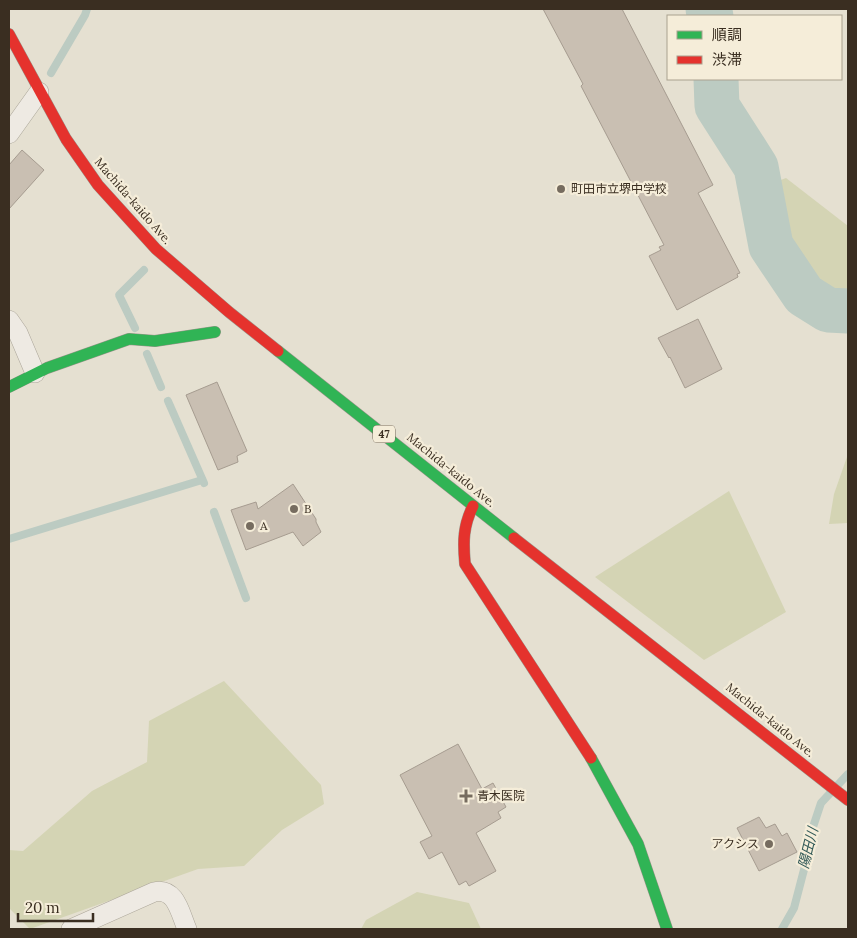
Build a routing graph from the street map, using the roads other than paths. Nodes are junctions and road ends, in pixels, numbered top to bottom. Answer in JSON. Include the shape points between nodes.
{"nodes":[{"id":1,"x":9,"y":34,"type":"edge"},
{"id":2,"x":39,"y":92,"type":"junction"},
{"id":3,"x":9,"y":134,"type":"edge"},
{"id":4,"x":9,"y":320,"type":"edge"},
{"id":5,"x":215,"y":332,"type":"dead end"},
{"id":6,"x":35,"y":373,"type":"junction"},
{"id":7,"x":9,"y":387,"type":"edge"},
{"id":8,"x":473,"y":506,"type":"junction"},
{"id":9,"x":848,"y":800,"type":"edge"},
{"id":10,"x":70,"y":929,"type":"edge"},
{"id":11,"x":187,"y":929,"type":"edge"},
{"id":12,"x":667,"y":929,"type":"edge"}],
"edges":[{"from":1,"to":2,"type":"main road","name":"Machida-kaido Ave.","number":"47"},
{"from":2,"to":3,"type":"street"},
{"from":2,"to":8,"type":"main road","name":"Machida-kaido Ave.","number":"47","via":[[98,185],[156,249],[229,312]]},
{"from":4,"to":6,"type":"street"},
{"from":5,"to":6,"type":"main road","via":[[154,341],[129,339]]},
{"from":6,"to":7,"type":"main road"},
{"from":8,"to":9,"type":"main road","name":"Machida-kaido Ave.","number":"47"},
{"from":8,"to":12,"type":"main road","via":[[464,522],[462,544],[465,564],[600,773],[638,844]]},
{"from":10,"to":11,"type":"street","via":[[161,890],[174,897]]}]}
